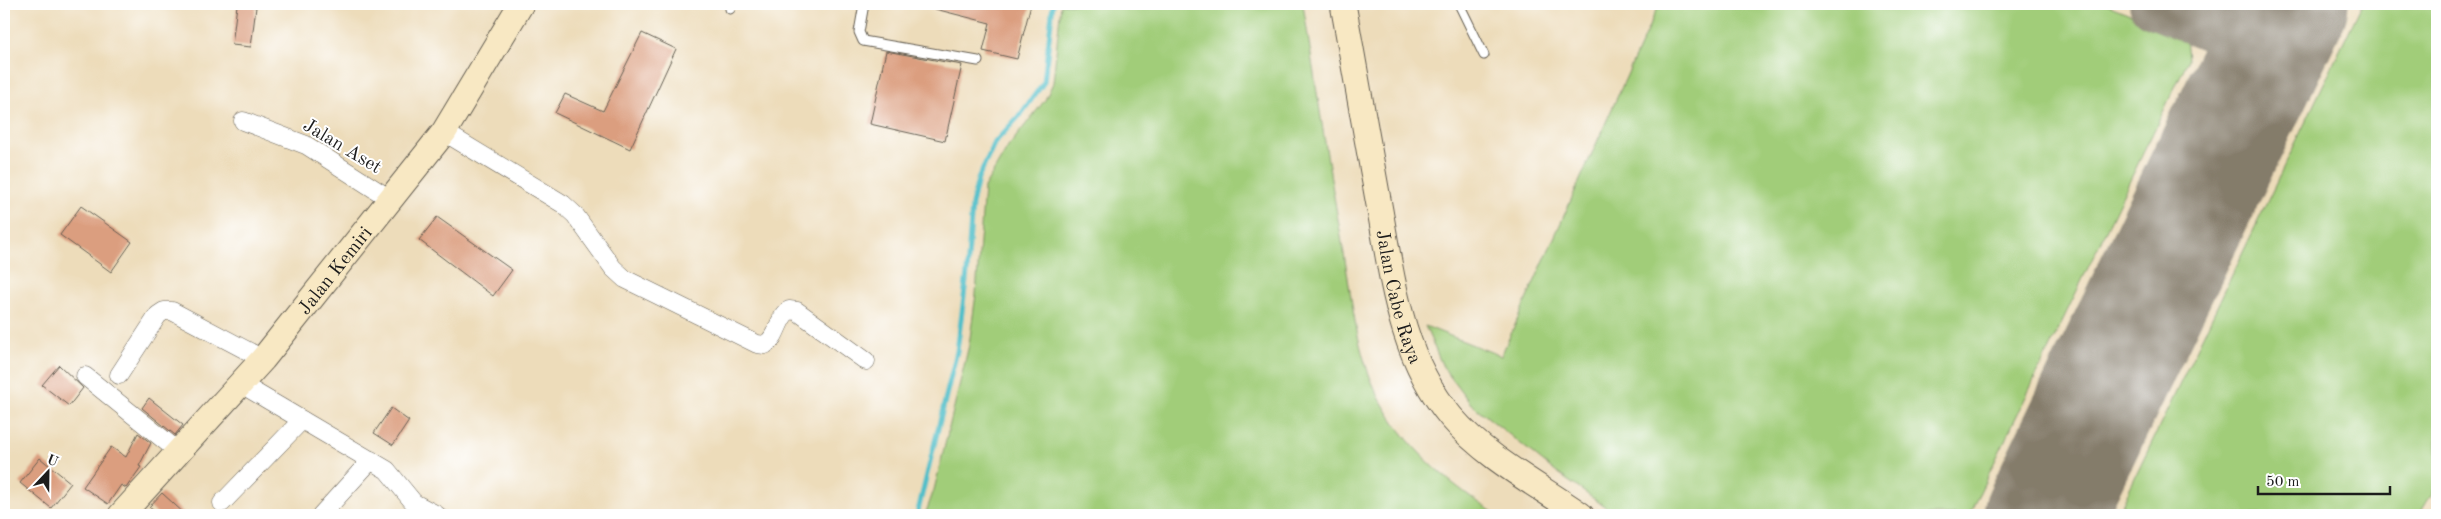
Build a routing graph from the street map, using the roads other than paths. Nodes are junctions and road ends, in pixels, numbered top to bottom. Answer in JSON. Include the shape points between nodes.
{"nodes":[{"id":1,"x":521,"y":4,"type":"edge"},
{"id":2,"x":864,"y":4,"type":"edge"},
{"id":3,"x":1343,"y":4,"type":"edge"},
{"id":4,"x":1464,"y":6,"type":"edge"},
{"id":5,"x":1484,"y":55,"type":"dead end"},
{"id":6,"x":978,"y":61,"type":"dead end"},
{"id":7,"x":243,"y":121,"type":"dead end"},
{"id":8,"x":444,"y":132,"type":"junction"},
{"id":9,"x":390,"y":199,"type":"junction"},
{"id":10,"x":263,"y":359,"type":"junction"},
{"id":11,"x":866,"y":362,"type":"dead end"},
{"id":12,"x":119,"y":375,"type":"dead end"},
{"id":13,"x":85,"y":376,"type":"dead end"},
{"id":14,"x":241,"y":384,"type":"junction"},
{"id":15,"x":302,"y":420,"type":"junction"},
{"id":16,"x":179,"y":452,"type":"junction"},
{"id":17,"x":371,"y":460,"type":"junction"},
{"id":18,"x":222,"y":503,"type":"dead end"},
{"id":19,"x":432,"y":514,"type":"edge"},
{"id":20,"x":121,"y":515,"type":"edge"},
{"id":21,"x":321,"y":515,"type":"edge"},
{"id":22,"x":1581,"y":515,"type":"edge"}],
"edges":[{"from":1,"to":8,"type":"street","name":"Jalan Kemiri"},
{"from":2,"to":6,"type":"lane","via":[[859,32],[863,41]]},
{"from":3,"to":22,"type":"street","name":"Jalan Cabe Raya","via":[[1395,291],[1408,342],[1427,384],[1471,437]]},
{"from":4,"to":5,"type":"lane"},
{"from":7,"to":9,"type":"street","name":"Jalan Aset","via":[[306,145]]},
{"from":8,"to":9,"type":"street","name":"Jalan Kemiri"},
{"from":8,"to":11,"type":"street","via":[[563,204],[575,214],[613,268],[636,286],[758,344],[772,341],[785,313],[797,311]]},
{"from":9,"to":10,"type":"street","name":"Jalan Kemiri"},
{"from":10,"to":12,"type":"street","via":[[167,310],[158,315]]},
{"from":10,"to":14,"type":"street","name":"Jalan Kemiri"},
{"from":13,"to":16,"type":"street"},
{"from":14,"to":15,"type":"street"},
{"from":14,"to":16,"type":"street","name":"Jalan Kemiri"},
{"from":15,"to":17,"type":"street"},
{"from":15,"to":18,"type":"street"},
{"from":16,"to":20,"type":"street","name":"Jalan Kemiri"},
{"from":17,"to":19,"type":"street","via":[[387,470],[414,503]]},
{"from":17,"to":21,"type":"street"}]}
